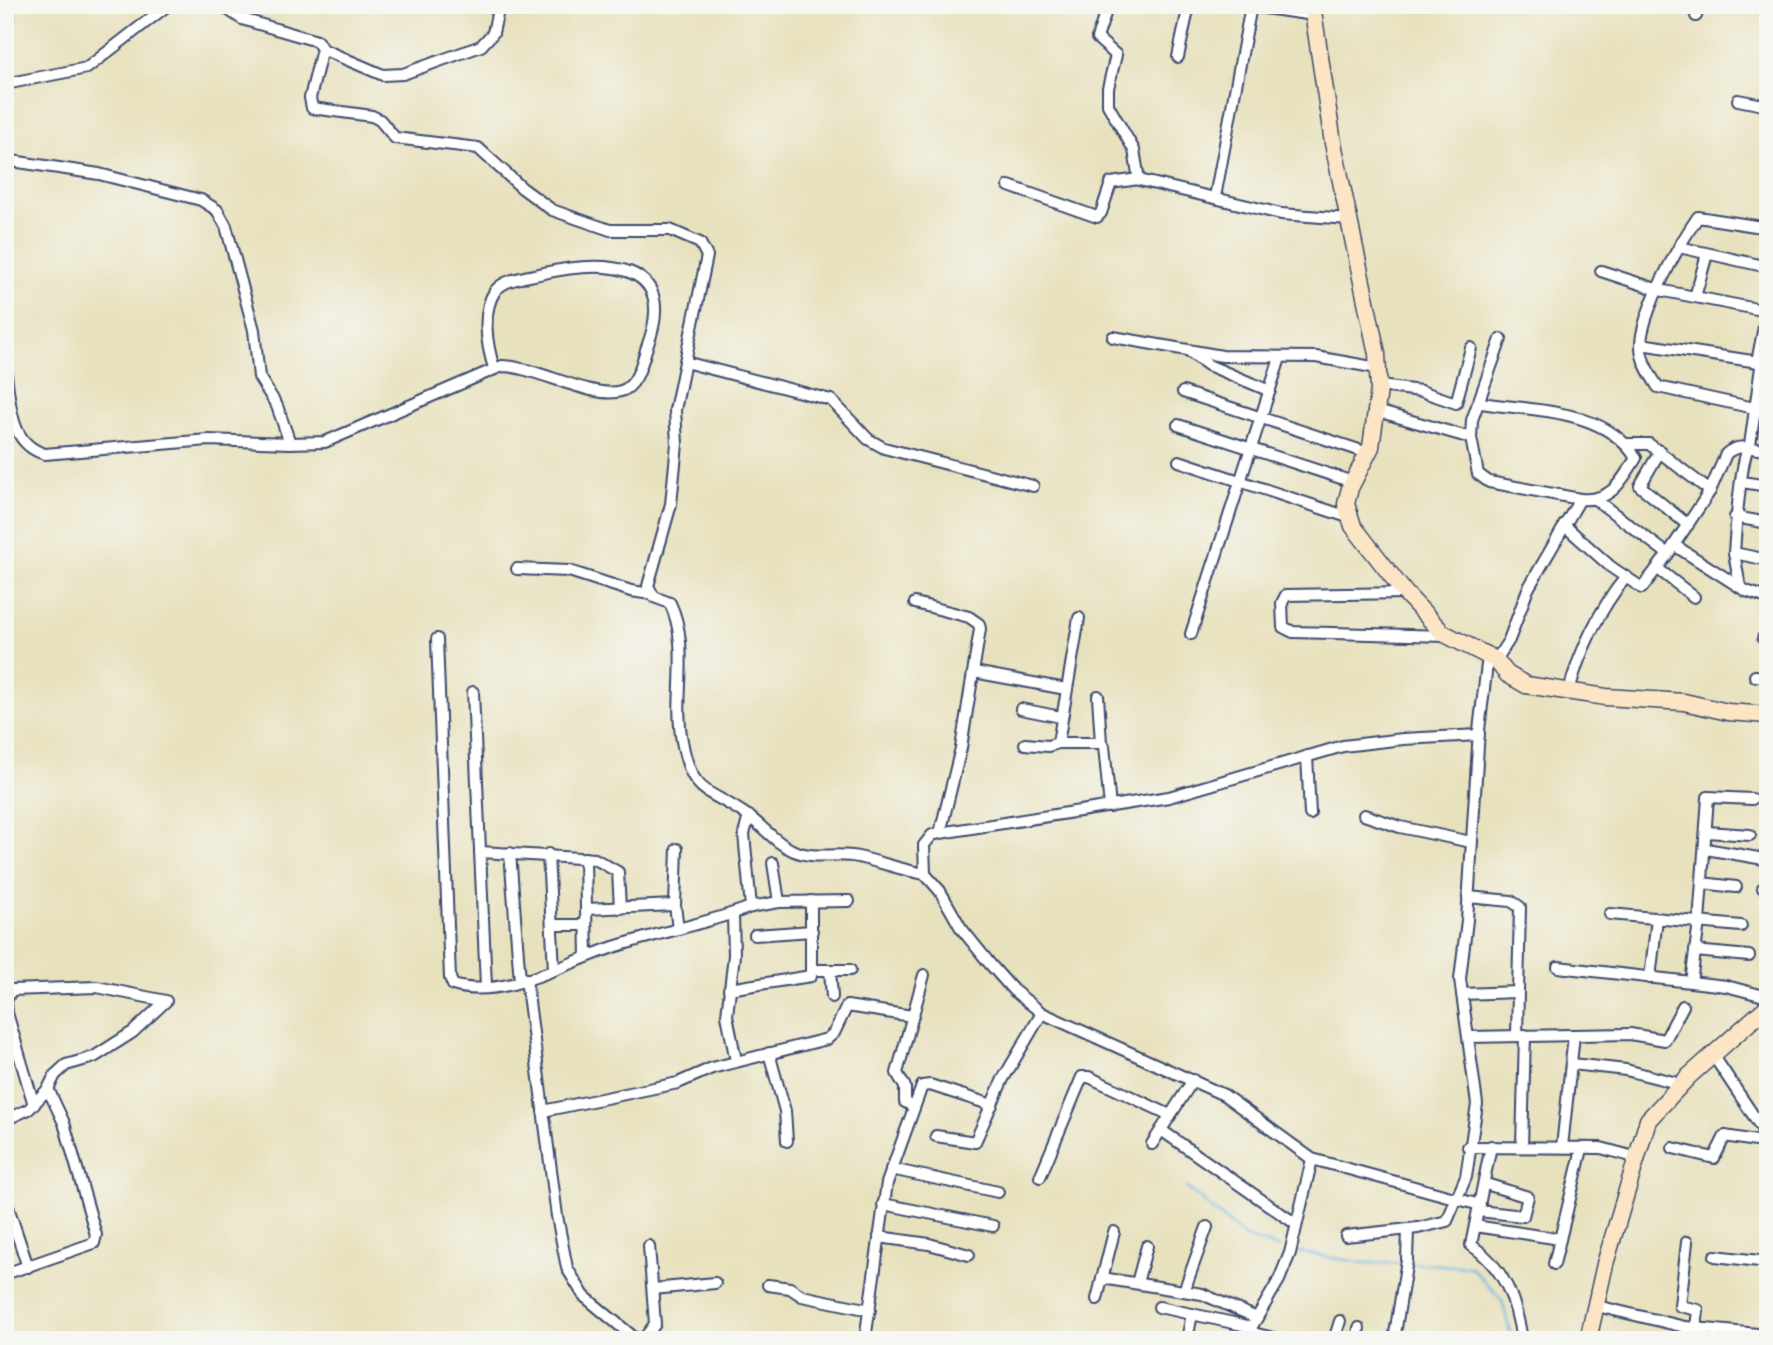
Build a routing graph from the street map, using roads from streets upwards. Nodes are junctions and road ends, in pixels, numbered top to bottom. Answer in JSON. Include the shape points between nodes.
{"nodes":[{"id":1,"x":9,"y":5,"type":"edge"},
{"id":2,"x":168,"y":5,"type":"edge"},
{"id":3,"x":221,"y":5,"type":"edge"},
{"id":4,"x":499,"y":5,"type":"edge"},
{"id":5,"x":1108,"y":5,"type":"edge"},
{"id":6,"x":1189,"y":5,"type":"edge"},
{"id":7,"x":1247,"y":6,"type":"edge"},
{"id":8,"x":1313,"y":10,"type":"edge"},
{"id":9,"x":8,"y":19,"type":"dead end"},
{"id":10,"x":322,"y":49,"type":"junction"},
{"id":11,"x":1178,"y":57,"type":"dead end"},
{"id":12,"x":5,"y":84,"type":"edge"},
{"id":13,"x":1738,"y":100,"type":"dead end"},
{"id":14,"x":1768,"y":106,"type":"edge"},
{"id":15,"x":5,"y":160,"type":"edge"},
{"id":16,"x":1138,"y":178,"type":"junction"},
{"id":17,"x":1009,"y":186,"type":"dead end"},
{"id":18,"x":1215,"y":197,"type":"junction"},
{"id":19,"x":1349,"y":219,"type":"junction"},
{"id":20,"x":1768,"y":228,"type":"edge"},
{"id":21,"x":1679,"y":247,"type":"junction"},
{"id":22,"x":1707,"y":254,"type":"junction"},
{"id":23,"x":1768,"y":267,"type":"edge"},
{"id":24,"x":1601,"y":271,"type":"dead end"},
{"id":25,"x":1659,"y":290,"type":"junction"},
{"id":26,"x":1695,"y":297,"type":"junction"},
{"id":27,"x":1767,"y":309,"type":"edge"},
{"id":28,"x":1113,"y":337,"type":"dead end"},
{"id":29,"x":1501,"y":339,"type":"dead end"},
{"id":30,"x":1641,"y":344,"type":"junction"},
{"id":31,"x":1471,"y":348,"type":"dead end"},
{"id":32,"x":1191,"y":352,"type":"junction"},
{"id":33,"x":1280,"y":358,"type":"junction"},
{"id":34,"x":685,"y":362,"type":"junction"},
{"id":35,"x":1764,"y":363,"type":"edge"},
{"id":36,"x":494,"y":368,"type":"junction"},
{"id":37,"x":1378,"y":368,"type":"junction"},
{"id":38,"x":5,"y":369,"type":"edge"},
{"id":39,"x":1379,"y":386,"type":"junction"},
{"id":40,"x":1270,"y":391,"type":"junction"},
{"id":41,"x":1183,"y":392,"type":"dead end"},
{"id":42,"x":1480,"y":403,"type":"junction"},
{"id":43,"x":1753,"y":409,"type":"junction"},
{"id":44,"x":1377,"y":411,"type":"junction"},
{"id":45,"x":1768,"y":411,"type":"edge"},
{"id":46,"x":1261,"y":418,"type":"junction"},
{"id":47,"x":1178,"y":425,"type":"dead end"},
{"id":48,"x":1471,"y":438,"type":"junction"},
{"id":49,"x":290,"y":443,"type":"junction"},
{"id":50,"x":1625,"y":444,"type":"junction"},
{"id":51,"x":1251,"y":447,"type":"junction"},
{"id":52,"x":1746,"y":447,"type":"junction"},
{"id":53,"x":1660,"y":451,"type":"junction"},
{"id":54,"x":1768,"y":451,"type":"edge"},
{"id":55,"x":1368,"y":453,"type":"junction"},
{"id":56,"x":1179,"y":461,"type":"dead end"},
{"id":57,"x":1353,"y":482,"type":"junction"},
{"id":58,"x":1742,"y":482,"type":"junction"},
{"id":59,"x":1240,"y":484,"type":"junction"},
{"id":60,"x":1033,"y":486,"type":"dead end"},
{"id":61,"x":1768,"y":486,"type":"edge"},
{"id":62,"x":1710,"y":491,"type":"junction"},
{"id":63,"x":1580,"y":499,"type":"junction"},
{"id":64,"x":1597,"y":500,"type":"junction"},
{"id":65,"x":1348,"y":517,"type":"junction"},
{"id":66,"x":1735,"y":517,"type":"junction"},
{"id":67,"x":1768,"y":523,"type":"edge"},
{"id":68,"x":1564,"y":525,"type":"junction"},
{"id":69,"x":1688,"y":525,"type":"junction"},
{"id":70,"x":1672,"y":550,"type":"junction"},
{"id":71,"x":1734,"y":553,"type":"junction"},
{"id":72,"x":1768,"y":560,"type":"edge"},
{"id":73,"x":517,"y":569,"type":"dead end"},
{"id":74,"x":1658,"y":569,"type":"junction"},
{"id":75,"x":1626,"y":577,"type":"junction"},
{"id":76,"x":1740,"y":587,"type":"junction"},
{"id":77,"x":1405,"y":593,"type":"junction"},
{"id":78,"x":653,"y":595,"type":"junction"},
{"id":79,"x":1695,"y":597,"type":"dead end"},
{"id":80,"x":1768,"y":598,"type":"edge"},
{"id":81,"x":915,"y":603,"type":"dead end"},
{"id":82,"x":1079,"y":618,"type":"dead end"},
{"id":83,"x":1191,"y":634,"type":"dead end"},
{"id":84,"x":1449,"y":636,"type":"junction"},
{"id":85,"x":437,"y":639,"type":"dead end"},
{"id":86,"x":1492,"y":658,"type":"junction"},
{"id":87,"x":974,"y":672,"type":"junction"},
{"id":88,"x":1755,"y":676,"type":"dead end"},
{"id":89,"x":1768,"y":677,"type":"edge"},
{"id":90,"x":1066,"y":689,"type":"junction"},
{"id":91,"x":1569,"y":691,"type":"junction"},
{"id":92,"x":473,"y":692,"type":"dead end"},
{"id":93,"x":1098,"y":696,"type":"dead end"},
{"id":94,"x":1021,"y":709,"type":"dead end"},
{"id":95,"x":1768,"y":715,"type":"edge"},
{"id":96,"x":1061,"y":717,"type":"junction"},
{"id":97,"x":1479,"y":735,"type":"junction"},
{"id":98,"x":1058,"y":743,"type":"junction"},
{"id":99,"x":1101,"y":743,"type":"junction"},
{"id":100,"x":1025,"y":744,"type":"dead end"},
{"id":101,"x":1307,"y":756,"type":"junction"},
{"id":102,"x":1752,"y":799,"type":"dead end"},
{"id":103,"x":1110,"y":807,"type":"junction"},
{"id":104,"x":1310,"y":814,"type":"dead end"},
{"id":105,"x":1364,"y":815,"type":"dead end"},
{"id":106,"x":746,"y":822,"type":"junction"},
{"id":107,"x":1707,"y":832,"type":"junction"},
{"id":108,"x":940,"y":833,"type":"junction"},
{"id":109,"x":1750,"y":835,"type":"dead end"},
{"id":110,"x":1471,"y":842,"type":"junction"},
{"id":111,"x":677,"y":849,"type":"dead end"},
{"id":112,"x":1706,"y":849,"type":"junction"},
{"id":113,"x":480,"y":852,"type":"junction"},
{"id":114,"x":510,"y":853,"type":"junction"},
{"id":115,"x":548,"y":854,"type":"junction"},
{"id":116,"x":585,"y":858,"type":"junction"},
{"id":117,"x":1764,"y":859,"type":"dead end"},
{"id":118,"x":773,"y":863,"type":"dead end"},
{"id":119,"x":925,"y":874,"type":"junction"},
{"id":120,"x":1702,"y":883,"type":"junction"},
{"id":121,"x":1737,"y":887,"type":"dead end"},
{"id":122,"x":1468,"y":897,"type":"junction"},
{"id":123,"x":811,"y":901,"type":"junction"},
{"id":124,"x":849,"y":901,"type":"dead end"},
{"id":125,"x":779,"y":902,"type":"junction"},
{"id":126,"x":675,"y":905,"type":"junction"},
{"id":127,"x":751,"y":907,"type":"junction"},
{"id":128,"x":620,"y":908,"type":"junction"},
{"id":129,"x":586,"y":909,"type":"junction"},
{"id":130,"x":733,"y":914,"type":"junction"},
{"id":131,"x":1610,"y":914,"type":"dead end"},
{"id":132,"x":1657,"y":918,"type":"junction"},
{"id":133,"x":1699,"y":922,"type":"junction"},
{"id":134,"x":552,"y":925,"type":"junction"},
{"id":135,"x":586,"y":925,"type":"junction"},
{"id":136,"x":1741,"y":926,"type":"dead end"},
{"id":137,"x":678,"y":929,"type":"junction"},
{"id":138,"x":812,"y":931,"type":"junction"},
{"id":139,"x":755,"y":935,"type":"dead end"},
{"id":140,"x":1695,"y":951,"type":"junction"},
{"id":141,"x":1749,"y":956,"type":"dead end"},
{"id":142,"x":587,"y":957,"type":"junction"},
{"id":143,"x":1558,"y":967,"type":"dead end"},
{"id":144,"x":554,"y":970,"type":"junction"},
{"id":145,"x":812,"y":970,"type":"junction"},
{"id":146,"x":830,"y":970,"type":"junction"},
{"id":147,"x":850,"y":970,"type":"dead end"},
{"id":148,"x":923,"y":975,"type":"dead end"},
{"id":149,"x":1650,"y":978,"type":"junction"},
{"id":150,"x":523,"y":980,"type":"junction"},
{"id":151,"x":1690,"y":982,"type":"junction"},
{"id":152,"x":486,"y":986,"type":"junction"},
{"id":153,"x":729,"y":989,"type":"junction"},
{"id":154,"x":1518,"y":992,"type":"junction"},
{"id":155,"x":1462,"y":994,"type":"junction"},
{"id":156,"x":832,"y":997,"type":"dead end"},
{"id":157,"x":1768,"y":998,"type":"edge"},
{"id":158,"x":1683,"y":1006,"type":"dead end"},
{"id":159,"x":1768,"y":1006,"type":"edge"},
{"id":160,"x":1042,"y":1013,"type":"junction"},
{"id":161,"x":912,"y":1016,"type":"junction"},
{"id":162,"x":1521,"y":1035,"type":"junction"},
{"id":163,"x":1574,"y":1035,"type":"junction"},
{"id":164,"x":1469,"y":1037,"type":"junction"},
{"id":165,"x":769,"y":1054,"type":"junction"},
{"id":166,"x":1713,"y":1055,"type":"junction"},
{"id":167,"x":736,"y":1061,"type":"junction"},
{"id":168,"x":1572,"y":1064,"type":"junction"},
{"id":169,"x":1193,"y":1080,"type":"junction"},
{"id":170,"x":1681,"y":1084,"type":"junction"},
{"id":171,"x":48,"y":1089,"type":"junction"},
{"id":172,"x":34,"y":1105,"type":"junction"},
{"id":173,"x":992,"y":1105,"type":"junction"},
{"id":174,"x":914,"y":1107,"type":"junction"},
{"id":175,"x":543,"y":1111,"type":"junction"},
{"id":176,"x":1170,"y":1115,"type":"junction"},
{"id":177,"x":5,"y":1120,"type":"edge"},
{"id":178,"x":1161,"y":1130,"type":"junction"},
{"id":179,"x":936,"y":1136,"type":"dead end"},
{"id":180,"x":787,"y":1141,"type":"dead end"},
{"id":181,"x":1152,"y":1144,"type":"dead end"},
{"id":182,"x":1491,"y":1146,"type":"junction"},
{"id":183,"x":1522,"y":1146,"type":"junction"},
{"id":184,"x":1468,"y":1147,"type":"junction"},
{"id":185,"x":1562,"y":1147,"type":"junction"},
{"id":186,"x":1673,"y":1148,"type":"dead end"},
{"id":187,"x":1582,"y":1149,"type":"junction"},
{"id":188,"x":1638,"y":1158,"type":"junction"},
{"id":189,"x":1312,"y":1159,"type":"junction"},
{"id":190,"x":891,"y":1169,"type":"junction"},
{"id":191,"x":1040,"y":1177,"type":"dead end"},
{"id":192,"x":1486,"y":1184,"type":"junction"},
{"id":193,"x":998,"y":1192,"type":"dead end"},
{"id":194,"x":5,"y":1198,"type":"edge"},
{"id":195,"x":1457,"y":1198,"type":"junction"},
{"id":196,"x":883,"y":1204,"type":"junction"},
{"id":197,"x":1479,"y":1208,"type":"junction"},
{"id":198,"x":1296,"y":1224,"type":"junction"},
{"id":199,"x":993,"y":1226,"type":"dead end"},
{"id":200,"x":1475,"y":1226,"type":"junction"},
{"id":201,"x":1207,"y":1227,"type":"dead end"},
{"id":202,"x":1408,"y":1229,"type":"junction"},
{"id":203,"x":1114,"y":1232,"type":"dead end"},
{"id":204,"x":1346,"y":1236,"type":"dead end"},
{"id":205,"x":879,"y":1237,"type":"junction"},
{"id":206,"x":1560,"y":1239,"type":"junction"},
{"id":207,"x":1687,"y":1242,"type":"dead end"},
{"id":208,"x":649,"y":1246,"type":"dead end"},
{"id":209,"x":1147,"y":1246,"type":"dead end"},
{"id":210,"x":969,"y":1255,"type":"dead end"},
{"id":211,"x":1715,"y":1256,"type":"dead end"},
{"id":212,"x":1768,"y":1262,"type":"edge"},
{"id":213,"x":1554,"y":1264,"type":"dead end"},
{"id":214,"x":28,"y":1267,"type":"junction"},
{"id":215,"x":5,"y":1275,"type":"edge"},
{"id":216,"x":1102,"y":1278,"type":"junction"},
{"id":217,"x":715,"y":1283,"type":"dead end"},
{"id":218,"x":1137,"y":1283,"type":"junction"},
{"id":219,"x":768,"y":1285,"type":"dead end"},
{"id":220,"x":653,"y":1289,"type":"junction"},
{"id":221,"x":1184,"y":1291,"type":"junction"},
{"id":222,"x":1097,"y":1299,"type":"dead end"},
{"id":223,"x":1597,"y":1306,"type":"junction"},
{"id":224,"x":1159,"y":1307,"type":"dead end"},
{"id":225,"x":870,"y":1310,"type":"junction"},
{"id":226,"x":1192,"y":1314,"type":"junction"},
{"id":227,"x":1340,"y":1321,"type":"dead end"},
{"id":228,"x":1696,"y":1328,"type":"junction"},
{"id":229,"x":1250,"y":1329,"type":"edge"},
{"id":230,"x":1768,"y":1335,"type":"edge"},
{"id":231,"x":637,"y":1340,"type":"edge"},
{"id":232,"x":643,"y":1340,"type":"edge"},
{"id":233,"x":865,"y":1340,"type":"edge"},
{"id":234,"x":1187,"y":1340,"type":"edge"},
{"id":235,"x":1281,"y":1340,"type":"edge"},
{"id":236,"x":1334,"y":1340,"type":"edge"},
{"id":237,"x":1394,"y":1340,"type":"edge"},
{"id":238,"x":1522,"y":1340,"type":"edge"},
{"id":239,"x":1588,"y":1340,"type":"edge"}],
"edges":[{"from":1,"to":9,"type":"street"},
{"from":2,"to":12,"type":"street","via":[[87,68]]},
{"from":3,"to":10,"type":"street","via":[[242,19],[312,38]]},
{"from":4,"to":10,"type":"street","via":[[493,33],[481,46],[403,74],[383,75]]},
{"from":5,"to":16,"type":"street","via":[[1097,38],[1116,55],[1108,105],[1134,150]]},
{"from":6,"to":11,"type":"street"},
{"from":7,"to":8,"type":"street"},
{"from":7,"to":18,"type":"street"},
{"from":8,"to":19,"type":"street"},
{"from":10,"to":34,"type":"street","via":[[310,98],[312,108],[372,116],[395,138],[478,148],[552,210],[610,230],[670,230],[699,243],[707,256]]},
{"from":13,"to":14,"type":"street"},
{"from":15,"to":49,"type":"street","via":[[100,174],[201,200],[217,210],[226,226],[254,330],[259,377]]},
{"from":16,"to":17,"type":"street","via":[[1111,183],[1097,217]]},
{"from":16,"to":18,"type":"street"},
{"from":18,"to":19,"type":"street","via":[[1281,214]]},
{"from":19,"to":37,"type":"street"},
{"from":20,"to":21,"type":"street","via":[[1698,216]]},
{"from":21,"to":22,"type":"street"},
{"from":21,"to":25,"type":"street"},
{"from":22,"to":23,"type":"street"},
{"from":22,"to":26,"type":"street"},
{"from":24,"to":25,"type":"street"},
{"from":25,"to":26,"type":"street"},
{"from":25,"to":30,"type":"street"},
{"from":26,"to":27,"type":"street"},
{"from":27,"to":35,"type":"street"},
{"from":28,"to":32,"type":"street"},
{"from":29,"to":42,"type":"street"},
{"from":30,"to":35,"type":"street"},
{"from":30,"to":43,"type":"street","via":[[1658,387]]},
{"from":31,"to":39,"type":"street","via":[[1456,403],[1421,391]]},
{"from":32,"to":33,"type":"street"},
{"from":32,"to":40,"type":"street","via":[[1208,365]]},
{"from":33,"to":37,"type":"street","via":[[1316,357]]},
{"from":33,"to":40,"type":"street"},
{"from":34,"to":60,"type":"street","via":[[831,400],[868,439],[884,448]]},
{"from":34,"to":78,"type":"street","via":[[675,410],[671,504],[648,586]]},
{"from":35,"to":43,"type":"street"},
{"from":36,"to":36,"type":"street","via":[[523,368],[604,391],[621,391],[634,380],[654,329],[657,314],[652,291],[639,276],[596,266],[571,267],[504,284],[491,301],[487,329]]},
{"from":36,"to":49,"type":"street","via":[[324,442]]},
{"from":37,"to":39,"type":"street"},
{"from":38,"to":49,"type":"street","via":[[17,433],[32,451],[45,454],[208,440]]},
{"from":39,"to":44,"type":"street"},
{"from":40,"to":46,"type":"street"},
{"from":41,"to":46,"type":"street"},
{"from":42,"to":48,"type":"street","via":[[1472,420]]},
{"from":42,"to":50,"type":"street","via":[[1578,416]]},
{"from":43,"to":45,"type":"street"},
{"from":43,"to":52,"type":"street","via":[[1750,445]]},
{"from":44,"to":48,"type":"street"},
{"from":44,"to":55,"type":"street"},
{"from":46,"to":51,"type":"street"},
{"from":46,"to":55,"type":"street"},
{"from":47,"to":51,"type":"street"},
{"from":48,"to":63,"type":"street","via":[[1483,480]]},
{"from":50,"to":53,"type":"street","via":[[1646,442]]},
{"from":50,"to":64,"type":"street","via":[[1636,458],[1618,486]]},
{"from":51,"to":57,"type":"street"},
{"from":51,"to":59,"type":"street"},
{"from":52,"to":54,"type":"street"},
{"from":52,"to":58,"type":"street"},
{"from":52,"to":62,"type":"street","via":[[1726,454]]},
{"from":53,"to":62,"type":"street"},
{"from":53,"to":69,"type":"street","via":[[1640,486]]},
{"from":55,"to":57,"type":"street"},
{"from":56,"to":59,"type":"street"},
{"from":57,"to":65,"type":"street","via":[[1346,504]]},
{"from":58,"to":61,"type":"street"},
{"from":58,"to":66,"type":"street"},
{"from":59,"to":65,"type":"street"},
{"from":59,"to":83,"type":"street"},
{"from":62,"to":69,"type":"street"},
{"from":63,"to":64,"type":"street"},
{"from":63,"to":68,"type":"street"},
{"from":64,"to":70,"type":"street"},
{"from":65,"to":77,"type":"street"},
{"from":66,"to":67,"type":"street"},
{"from":66,"to":71,"type":"street"},
{"from":68,"to":75,"type":"street"},
{"from":68,"to":86,"type":"street","via":[[1528,589],[1508,640]]},
{"from":69,"to":70,"type":"street"},
{"from":70,"to":74,"type":"street"},
{"from":70,"to":76,"type":"street"},
{"from":71,"to":72,"type":"street"},
{"from":71,"to":76,"type":"street"},
{"from":73,"to":78,"type":"street","via":[[569,571]]},
{"from":74,"to":75,"type":"street","via":[[1642,588]]},
{"from":74,"to":79,"type":"street"},
{"from":75,"to":91,"type":"street","via":[[1608,600]]},
{"from":76,"to":80,"type":"street"},
{"from":77,"to":84,"type":"street"},
{"from":77,"to":84,"type":"street","via":[[1286,595],[1283,627],[1293,632]]},
{"from":78,"to":106,"type":"street","via":[[666,600],[675,616],[683,673],[682,741],[694,780]]},
{"from":81,"to":87,"type":"street","via":[[969,617],[979,624]]},
{"from":82,"to":90,"type":"street"},
{"from":84,"to":86,"type":"street"},
{"from":85,"to":152,"type":"street","via":[[450,978],[455,986]]},
{"from":86,"to":91,"type":"street","via":[[1526,685]]},
{"from":86,"to":97,"type":"street"},
{"from":87,"to":90,"type":"street"},
{"from":87,"to":108,"type":"street"},
{"from":88,"to":89,"type":"street"},
{"from":90,"to":96,"type":"street"},
{"from":91,"to":95,"type":"street"},
{"from":92,"to":113,"type":"street"},
{"from":93,"to":99,"type":"street"},
{"from":94,"to":96,"type":"street"},
{"from":96,"to":98,"type":"street"},
{"from":97,"to":101,"type":"street","via":[[1343,746]]},
{"from":97,"to":110,"type":"street"},
{"from":98,"to":99,"type":"street"},
{"from":98,"to":100,"type":"street"},
{"from":99,"to":103,"type":"street"},
{"from":101,"to":103,"type":"street","via":[[1197,789]]},
{"from":101,"to":104,"type":"street"},
{"from":102,"to":107,"type":"street","via":[[1708,797]]},
{"from":103,"to":108,"type":"street"},
{"from":105,"to":110,"type":"street"},
{"from":106,"to":119,"type":"street","via":[[808,856],[856,856]]},
{"from":106,"to":127,"type":"street"},
{"from":107,"to":109,"type":"street"},
{"from":107,"to":112,"type":"street"},
{"from":108,"to":119,"type":"street","via":[[924,845]]},
{"from":110,"to":122,"type":"street"},
{"from":111,"to":126,"type":"street"},
{"from":112,"to":117,"type":"street"},
{"from":112,"to":120,"type":"street"},
{"from":113,"to":114,"type":"street"},
{"from":113,"to":152,"type":"street"},
{"from":114,"to":115,"type":"street"},
{"from":114,"to":150,"type":"street"},
{"from":115,"to":116,"type":"street"},
{"from":115,"to":134,"type":"street"},
{"from":116,"to":128,"type":"street","via":[[617,869]]},
{"from":116,"to":129,"type":"street"},
{"from":118,"to":125,"type":"street"},
{"from":119,"to":160,"type":"street","via":[[983,955],[1013,990]]},
{"from":120,"to":121,"type":"street"},
{"from":120,"to":133,"type":"street"},
{"from":122,"to":154,"type":"street","via":[[1511,901],[1520,907]]},
{"from":122,"to":155,"type":"street"},
{"from":123,"to":124,"type":"street"},
{"from":123,"to":125,"type":"street"},
{"from":123,"to":138,"type":"street"},
{"from":125,"to":127,"type":"street"},
{"from":126,"to":128,"type":"street"},
{"from":126,"to":137,"type":"street"},
{"from":127,"to":130,"type":"street"},
{"from":128,"to":129,"type":"street"},
{"from":129,"to":135,"type":"street"},
{"from":130,"to":137,"type":"street"},
{"from":130,"to":153,"type":"street"},
{"from":131,"to":132,"type":"street"},
{"from":132,"to":133,"type":"street"},
{"from":132,"to":149,"type":"street"},
{"from":133,"to":136,"type":"street"},
{"from":133,"to":140,"type":"street"},
{"from":134,"to":135,"type":"street"},
{"from":134,"to":144,"type":"street"},
{"from":135,"to":142,"type":"street"},
{"from":137,"to":142,"type":"street"},
{"from":138,"to":139,"type":"street"},
{"from":138,"to":145,"type":"street"},
{"from":140,"to":141,"type":"street"},
{"from":140,"to":151,"type":"street"},
{"from":142,"to":144,"type":"street"},
{"from":143,"to":149,"type":"street"},
{"from":144,"to":150,"type":"street"},
{"from":145,"to":146,"type":"street"},
{"from":145,"to":153,"type":"street","via":[[806,978]]},
{"from":146,"to":147,"type":"street"},
{"from":146,"to":156,"type":"street"},
{"from":148,"to":161,"type":"street"},
{"from":149,"to":151,"type":"street"},
{"from":150,"to":152,"type":"street"},
{"from":150,"to":175,"type":"street"},
{"from":151,"to":157,"type":"street"},
{"from":153,"to":167,"type":"street","via":[[727,1015]]},
{"from":154,"to":155,"type":"street"},
{"from":154,"to":162,"type":"street"},
{"from":155,"to":164,"type":"street"},
{"from":158,"to":163,"type":"street","via":[[1665,1040],[1630,1034]]},
{"from":159,"to":166,"type":"street"},
{"from":160,"to":169,"type":"street"},
{"from":160,"to":173,"type":"street"},
{"from":161,"to":165,"type":"street","via":[[848,1005],[832,1037]]},
{"from":161,"to":174,"type":"street","via":[[897,1073],[905,1087],[905,1101]]},
{"from":162,"to":163,"type":"street"},
{"from":162,"to":164,"type":"street"},
{"from":162,"to":183,"type":"street"},
{"from":163,"to":168,"type":"street"},
{"from":164,"to":184,"type":"street","via":[[1477,1104]]},
{"from":165,"to":167,"type":"street"},
{"from":165,"to":180,"type":"street","via":[[783,1104]]},
{"from":166,"to":170,"type":"street"},
{"from":166,"to":186,"type":"street","via":[[1768,1143],[1725,1136],[1714,1158]]},
{"from":167,"to":175,"type":"street","via":[[678,1083]]},
{"from":168,"to":170,"type":"street"},
{"from":168,"to":185,"type":"street"},
{"from":169,"to":176,"type":"street"},
{"from":169,"to":189,"type":"street","via":[[1224,1095]]},
{"from":170,"to":188,"type":"street","via":[[1648,1120]]},
{"from":171,"to":172,"type":"street"},
{"from":171,"to":172,"type":"street","via":[[54,1075],[66,1065],[94,1057],[133,1032],[166,1001],[97,987],[11,990],[7,1013]]},
{"from":171,"to":214,"type":"street","via":[[64,1123],[96,1235],[94,1243]]},
{"from":172,"to":177,"type":"street"},
{"from":173,"to":174,"type":"street","via":[[926,1085]]},
{"from":173,"to":179,"type":"street","via":[[975,1142]]},
{"from":174,"to":190,"type":"street"},
{"from":175,"to":231,"type":"street","via":[[567,1268],[584,1296]]},
{"from":176,"to":178,"type":"street"},
{"from":176,"to":191,"type":"street","via":[[1084,1076]]},
{"from":178,"to":181,"type":"street"},
{"from":178,"to":198,"type":"street"},
{"from":182,"to":183,"type":"street"},
{"from":182,"to":184,"type":"street"},
{"from":182,"to":192,"type":"street"},
{"from":183,"to":185,"type":"street"},
{"from":184,"to":195,"type":"street","via":[[1466,1177]]},
{"from":185,"to":187,"type":"street"},
{"from":187,"to":188,"type":"street","via":[[1601,1148]]},
{"from":187,"to":206,"type":"street"},
{"from":188,"to":223,"type":"street","via":[[1605,1264]]},
{"from":189,"to":195,"type":"street"},
{"from":189,"to":198,"type":"street"},
{"from":190,"to":193,"type":"street"},
{"from":190,"to":196,"type":"street"},
{"from":192,"to":197,"type":"street"},
{"from":192,"to":197,"type":"street","via":[[1528,1197],[1523,1216]]},
{"from":194,"to":214,"type":"street"},
{"from":195,"to":197,"type":"street"},
{"from":195,"to":202,"type":"street","via":[[1447,1220]]},
{"from":196,"to":199,"type":"street"},
{"from":196,"to":205,"type":"street"},
{"from":197,"to":200,"type":"street"},
{"from":198,"to":229,"type":"street","via":[[1279,1280]]},
{"from":200,"to":206,"type":"street"},
{"from":200,"to":238,"type":"street","via":[[1471,1245],[1489,1258],[1509,1287]]},
{"from":201,"to":221,"type":"street"},
{"from":202,"to":204,"type":"street"},
{"from":202,"to":237,"type":"street"},
{"from":203,"to":216,"type":"street"},
{"from":205,"to":210,"type":"street"},
{"from":205,"to":225,"type":"street"},
{"from":206,"to":213,"type":"street"},
{"from":207,"to":228,"type":"street","via":[[1680,1306],[1698,1310]]},
{"from":208,"to":220,"type":"street"},
{"from":209,"to":218,"type":"street"},
{"from":211,"to":212,"type":"street"},
{"from":214,"to":215,"type":"street"},
{"from":216,"to":218,"type":"street"},
{"from":216,"to":222,"type":"street"},
{"from":217,"to":220,"type":"street"},
{"from":218,"to":221,"type":"street"},
{"from":219,"to":225,"type":"street"},
{"from":220,"to":232,"type":"street","via":[[655,1324]]},
{"from":221,"to":229,"type":"street","via":[[1211,1297]]},
{"from":223,"to":228,"type":"street"},
{"from":223,"to":239,"type":"street"},
{"from":224,"to":226,"type":"street"},
{"from":225,"to":233,"type":"street"},
{"from":226,"to":229,"type":"street"},
{"from":226,"to":234,"type":"street"},
{"from":227,"to":236,"type":"street"},
{"from":228,"to":230,"type":"street"},
{"from":229,"to":235,"type":"street"}]}
